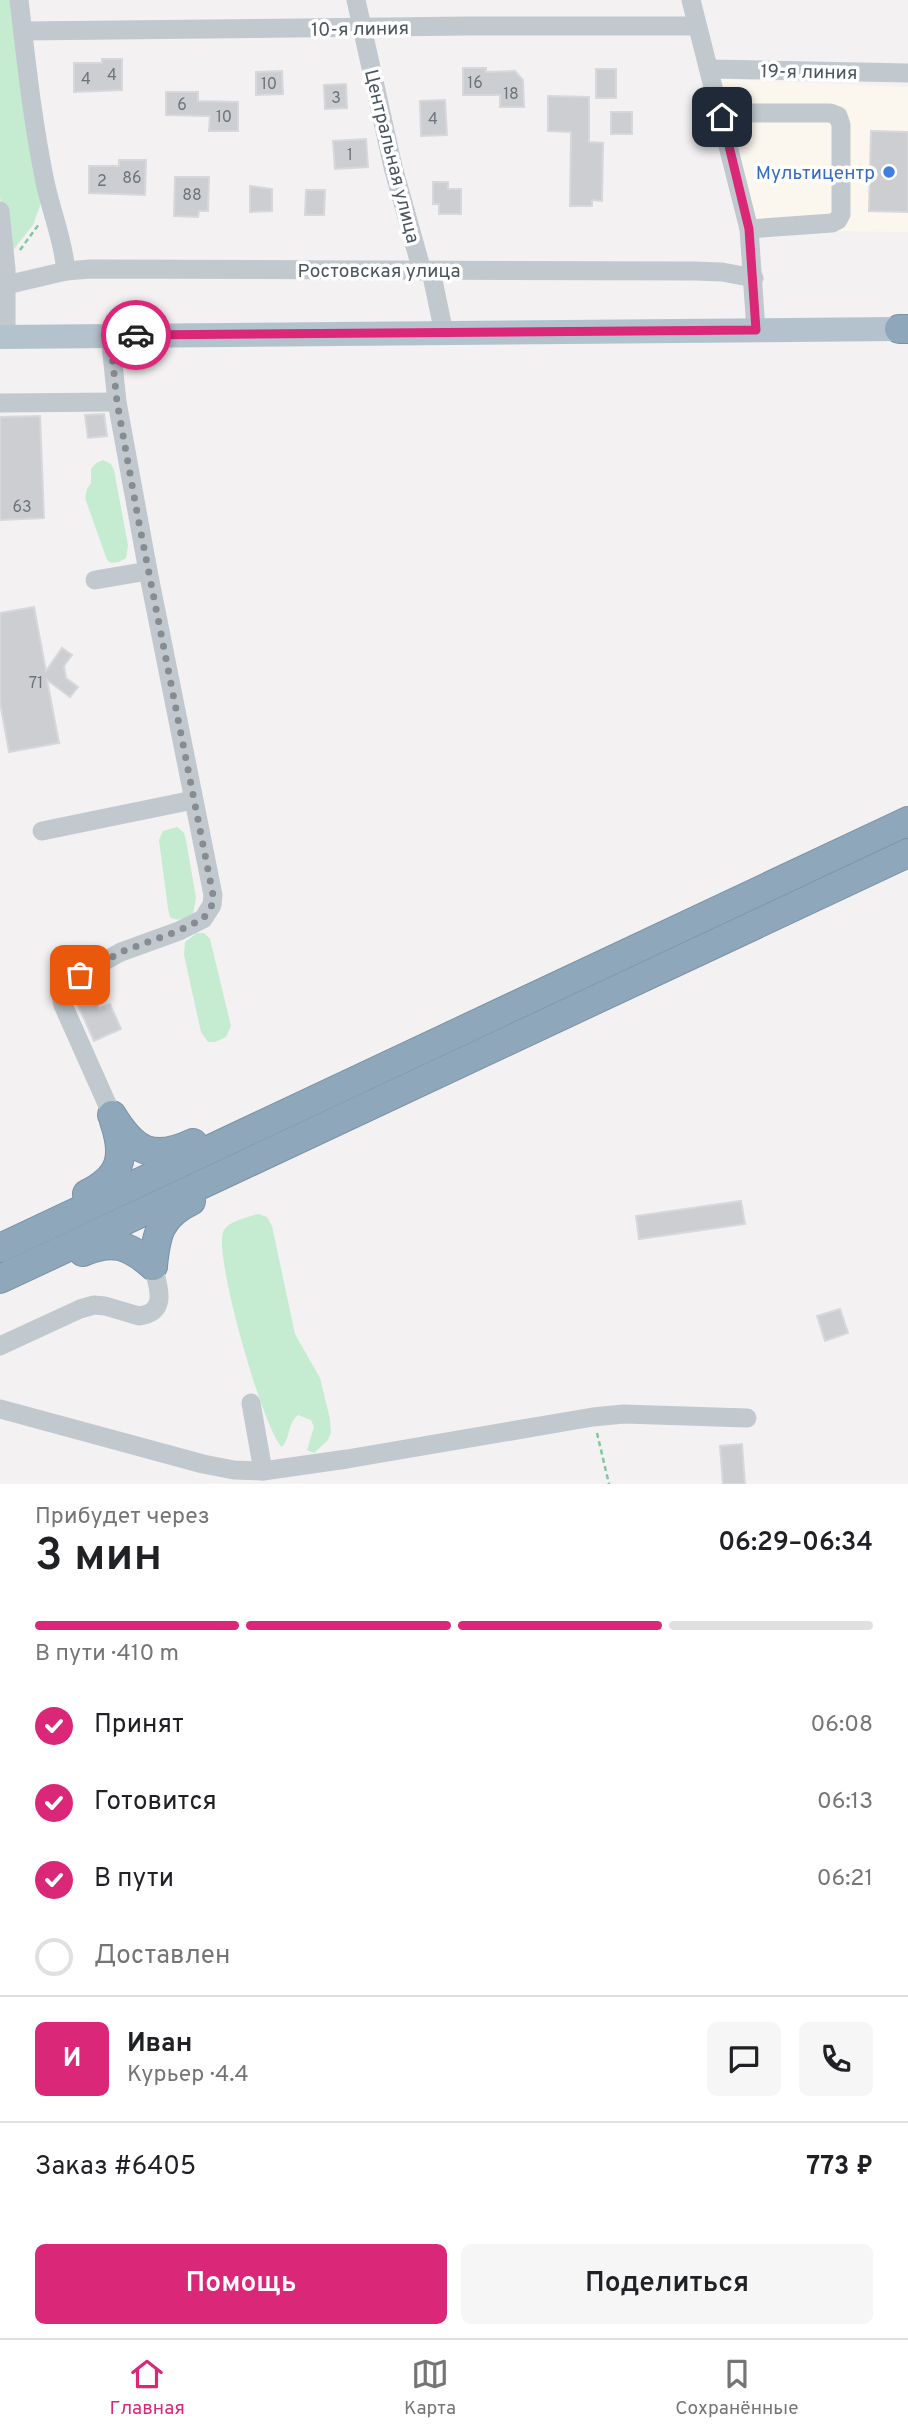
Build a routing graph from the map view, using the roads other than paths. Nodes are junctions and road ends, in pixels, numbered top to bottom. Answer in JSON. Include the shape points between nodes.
{"nodes":[{"id":1,"x":19,"y":0,"type":"edge"},
{"id":2,"x":356,"y":0,"type":"edge"},
{"id":3,"x":691,"y":0,"type":"edge"},
{"id":4,"x":697,"y":26,"type":"junction"},
{"id":5,"x":363,"y":28,"type":"junction"},
{"id":6,"x":23,"y":31,"type":"junction"},
{"id":7,"x":709,"y":69,"type":"junction"},
{"id":8,"x":908,"y":73,"type":"edge"},
{"id":9,"x":722,"y":117,"type":"junction"},
{"id":10,"x":0,"y":211,"type":"edge"},
{"id":11,"x":749,"y":229,"type":"junction"},
{"id":12,"x":66,"y":271,"type":"junction"},
{"id":13,"x":426,"y":271,"type":"junction"},
{"id":14,"x":4,"y":272,"type":"edge"},
{"id":15,"x":754,"y":278,"type":"junction"},
{"id":16,"x":905,"y":329,"type":"edge"},
{"id":17,"x":756,"y":330,"type":"junction"},
{"id":18,"x":444,"y":333,"type":"junction"},
{"id":19,"x":110,"y":335,"type":"junction"},
{"id":20,"x":3,"y":337,"type":"edge"},
{"id":21,"x":117,"y":402,"type":"junction"},
{"id":22,"x":0,"y":403,"type":"edge"},
{"id":23,"x":148,"y":571,"type":"junction"},
{"id":24,"x":95,"y":580,"type":"dead end"},
{"id":25,"x":193,"y":800,"type":"junction"},
{"id":26,"x":908,"y":821,"type":"edge"},
{"id":27,"x":42,"y":831,"type":"dead end"},
{"id":28,"x":908,"y":853,"type":"edge"},
{"id":29,"x":516,"y":1005,"type":"junction"},
{"id":30,"x":572,"y":1011,"type":"junction"},
{"id":31,"x":112,"y":1115,"type":"junction"},
{"id":32,"x":0,"y":1235,"type":"edge"},
{"id":33,"x":0,"y":1248,"type":"edge"},
{"id":34,"x":153,"y":1266,"type":"junction"},
{"id":35,"x":0,"y":1279,"type":"edge"},
{"id":36,"x":0,"y":1291,"type":"edge"},
{"id":37,"x":0,"y":1346,"type":"edge"},
{"id":38,"x":251,"y":1403,"type":"dead end"},
{"id":39,"x":0,"y":1409,"type":"edge"},
{"id":40,"x":747,"y":1418,"type":"dead end"},
{"id":41,"x":263,"y":1471,"type":"junction"}],
"edges":[{"from":1,"to":6,"type":"street"},
{"from":2,"to":5,"type":"street","name":"Центральная улица"},
{"from":3,"to":4,"type":"street"},
{"from":4,"to":5,"type":"street","name":"10-я линия"},
{"from":4,"to":7,"type":"street"},
{"from":5,"to":6,"type":"street","name":"10-я линия"},
{"from":5,"to":13,"type":"street","name":"Центральная улица","via":[[393,167]]},
{"from":6,"to":12,"type":"street","via":[[35,131]]},
{"from":7,"to":8,"type":"street","name":"19-я линия"},
{"from":7,"to":9,"type":"street"},
{"from":9,"to":11,"type":"street"},
{"from":9,"to":11,"type":"street","via":[[830,113],[841,125],[838,220]]},
{"from":10,"to":14,"type":"street"},
{"from":11,"to":15,"type":"street"},
{"from":12,"to":13,"type":"street","name":"Ростовская улица"},
{"from":12,"to":14,"type":"street","name":"Ростовская улица"},
{"from":13,"to":15,"type":"street","name":"Ростовская улица","via":[[695,271]]},
{"from":13,"to":18,"type":"street","name":"Центральная улица"},
{"from":14,"to":20,"type":"street"},
{"from":15,"to":17,"type":"street"},
{"from":16,"to":17,"type":"main road"},
{"from":17,"to":18,"type":"main road"},
{"from":18,"to":19,"type":"main road"},
{"from":19,"to":20,"type":"main road"},
{"from":19,"to":21,"type":"street"},
{"from":21,"to":22,"type":"street"},
{"from":21,"to":23,"type":"street"},
{"from":23,"to":24,"type":"street"},
{"from":23,"to":25,"type":"street"},
{"from":25,"to":27,"type":"street"},
{"from":25,"to":31,"type":"street","via":[[213,895],[209,912],[191,925],[121,952],[63,987],[63,1005]]},
{"from":26,"to":29,"type":"highway"},
{"from":28,"to":30,"type":"highway"},
{"from":29,"to":31,"type":"highway","via":[[373,1059],[182,1148],[157,1153],[139,1148]]},
{"from":29,"to":33,"type":"highway"},
{"from":30,"to":34,"type":"highway","via":[[425,1093],[175,1210],[156,1239]]},
{"from":30,"to":35,"type":"highway"},
{"from":31,"to":32,"type":"highway","via":[[120,1138],[115,1175],[97,1189]]},
{"from":34,"to":36,"type":"highway","via":[[120,1245],[100,1246]]},
{"from":34,"to":37,"type":"street","via":[[161,1297],[147,1315],[94,1305]]},
{"from":38,"to":41,"type":"street"},
{"from":39,"to":41,"type":"street","via":[[203,1464]]},
{"from":40,"to":41,"type":"street","via":[[647,1413],[593,1417]]}]}
